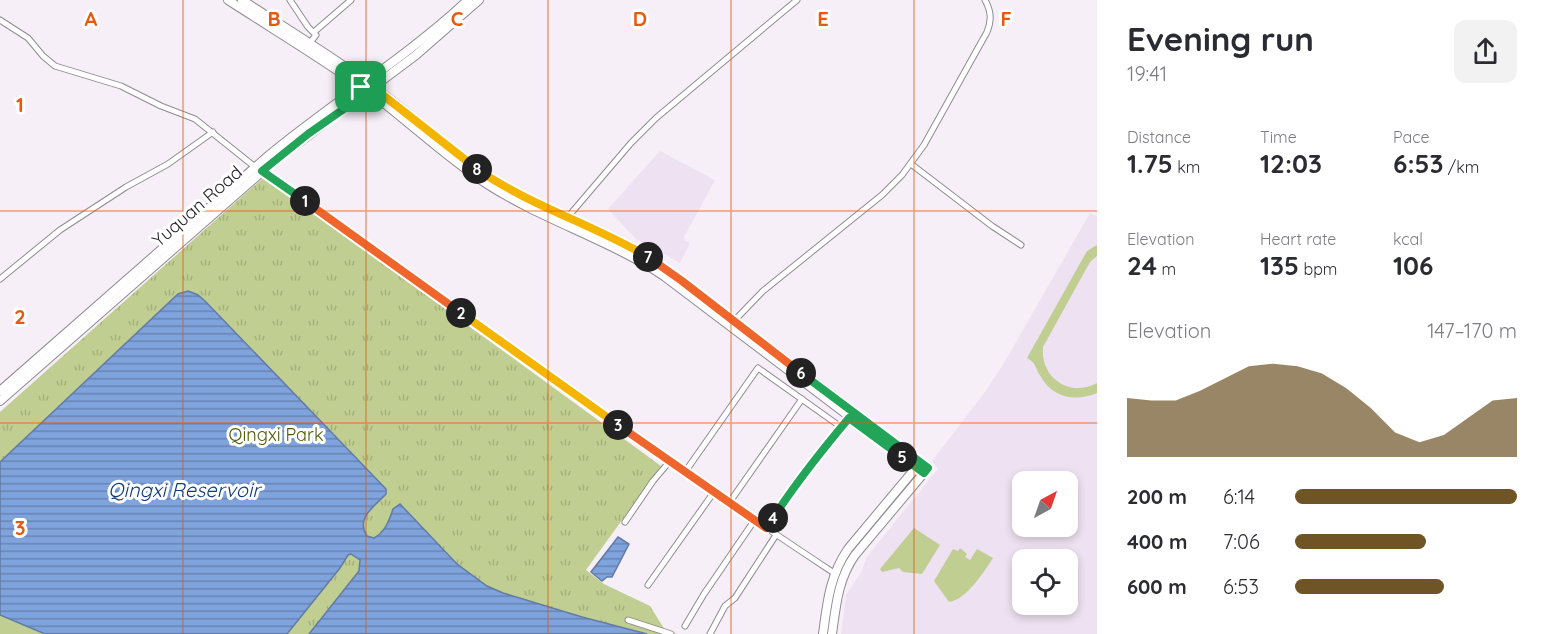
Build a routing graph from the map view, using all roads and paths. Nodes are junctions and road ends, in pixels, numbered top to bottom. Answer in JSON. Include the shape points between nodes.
{"nodes":[{"id":1,"x":228,"y":0,"type":"edge"},
{"id":2,"x":242,"y":0,"type":"edge"},
{"id":3,"x":290,"y":0,"type":"edge"},
{"id":4,"x":351,"y":0,"type":"edge"},
{"id":5,"x":468,"y":0,"type":"edge"},
{"id":6,"x":479,"y":0,"type":"edge"},
{"id":7,"x":797,"y":0,"type":"edge"},
{"id":8,"x":985,"y":0,"type":"edge"},
{"id":9,"x":0,"y":20,"type":"edge"},
{"id":10,"x":314,"y":32,"type":"junction"},
{"id":11,"x":309,"y":44,"type":"junction"},
{"id":12,"x":367,"y":87,"type":"junction"},
{"id":13,"x":213,"y":132,"type":"junction"},
{"id":14,"x":911,"y":164,"type":"junction"},
{"id":15,"x":259,"y":169,"type":"junction"},
{"id":16,"x":567,"y":218,"type":"junction"},
{"id":17,"x":1021,"y":245,"type":"dead end"},
{"id":18,"x":0,"y":279,"type":"edge"},
{"id":19,"x":734,"y":321,"type":"junction"},
{"id":20,"x":0,"y":391,"type":"edge"},
{"id":21,"x":802,"y":399,"type":"junction"},
{"id":22,"x":0,"y":401,"type":"edge"},
{"id":23,"x":849,"y":418,"type":"junction"},
{"id":24,"x":841,"y":427,"type":"junction"},
{"id":25,"x":670,"y":461,"type":"junction"},
{"id":26,"x":922,"y":468,"type":"junction"},
{"id":27,"x":685,"y":472,"type":"junction"},
{"id":28,"x":714,"y":492,"type":"junction"},
{"id":29,"x":729,"y":502,"type":"junction"},
{"id":30,"x":754,"y":521,"type":"junction"},
{"id":31,"x":625,"y":522,"type":"dead end"},
{"id":32,"x":766,"y":528,"type":"junction"},
{"id":33,"x":776,"y":535,"type":"junction"},
{"id":34,"x":834,"y":573,"type":"junction"},
{"id":35,"x":648,"y":585,"type":"dead end"},
{"id":36,"x":628,"y":620,"type":"dead end"},
{"id":37,"x":685,"y":626,"type":"dead end"},
{"id":38,"x":671,"y":634,"type":"edge"},
{"id":39,"x":710,"y":634,"type":"edge"},
{"id":40,"x":822,"y":634,"type":"edge"},
{"id":41,"x":832,"y":634,"type":"edge"}],
"edges":[{"from":1,"to":12,"type":"street"},
{"from":2,"to":11,"type":"street"},
{"from":3,"to":10,"type":"street"},
{"from":4,"to":10,"type":"street"},
{"from":5,"to":12,"type":"street","name":"Yuquan Road"},
{"from":6,"to":12,"type":"street","name":"Yuquan Road","via":[[438,37]]},
{"from":7,"to":16,"type":"street","via":[[656,118]]},
{"from":8,"to":14,"type":"street","via":[[990,19],[987,32]]},
{"from":9,"to":13,"type":"street","via":[[28,38],[55,66],[121,86],[195,119]]},
{"from":10,"to":11,"type":"street"},
{"from":11,"to":12,"type":"street"},
{"from":12,"to":15,"type":"street","name":"Yuquan Road","via":[[303,128]]},
{"from":12,"to":16,"type":"street","via":[[479,171]]},
{"from":12,"to":23,"type":"street","via":[[451,159],[487,184],[664,276]]},
{"from":13,"to":15,"type":"street"},
{"from":13,"to":18,"type":"street","via":[[60,230]]},
{"from":14,"to":17,"type":"street"},
{"from":14,"to":19,"type":"street","via":[[882,195],[763,291]]},
{"from":15,"to":20,"type":"street","name":"Yuquan Road"},
{"from":15,"to":22,"type":"street","name":"Yuquan Road"},
{"from":15,"to":25,"type":"street"},
{"from":16,"to":19,"type":"street","via":[[653,261]]},
{"from":19,"to":26,"type":"street"},
{"from":21,"to":24,"type":"street"},
{"from":21,"to":27,"type":"street","via":[[758,368]]},
{"from":21,"to":29,"type":"street"},
{"from":23,"to":24,"type":"street"},
{"from":23,"to":26,"type":"street"},
{"from":24,"to":32,"type":"street"},
{"from":25,"to":27,"type":"street"},
{"from":25,"to":31,"type":"street"},
{"from":26,"to":34,"type":"street","via":[[848,549]]},
{"from":26,"to":41,"type":"street","via":[[851,562],[840,583]]},
{"from":27,"to":28,"type":"street"},
{"from":28,"to":29,"type":"street"},
{"from":28,"to":35,"type":"street"},
{"from":29,"to":30,"type":"street"},
{"from":30,"to":32,"type":"street"},
{"from":30,"to":37,"type":"street"},
{"from":32,"to":33,"type":"street"},
{"from":33,"to":34,"type":"street"},
{"from":33,"to":39,"type":"street","via":[[735,598],[725,606]]},
{"from":34,"to":40,"type":"street"},
{"from":36,"to":38,"type":"street"}]}
